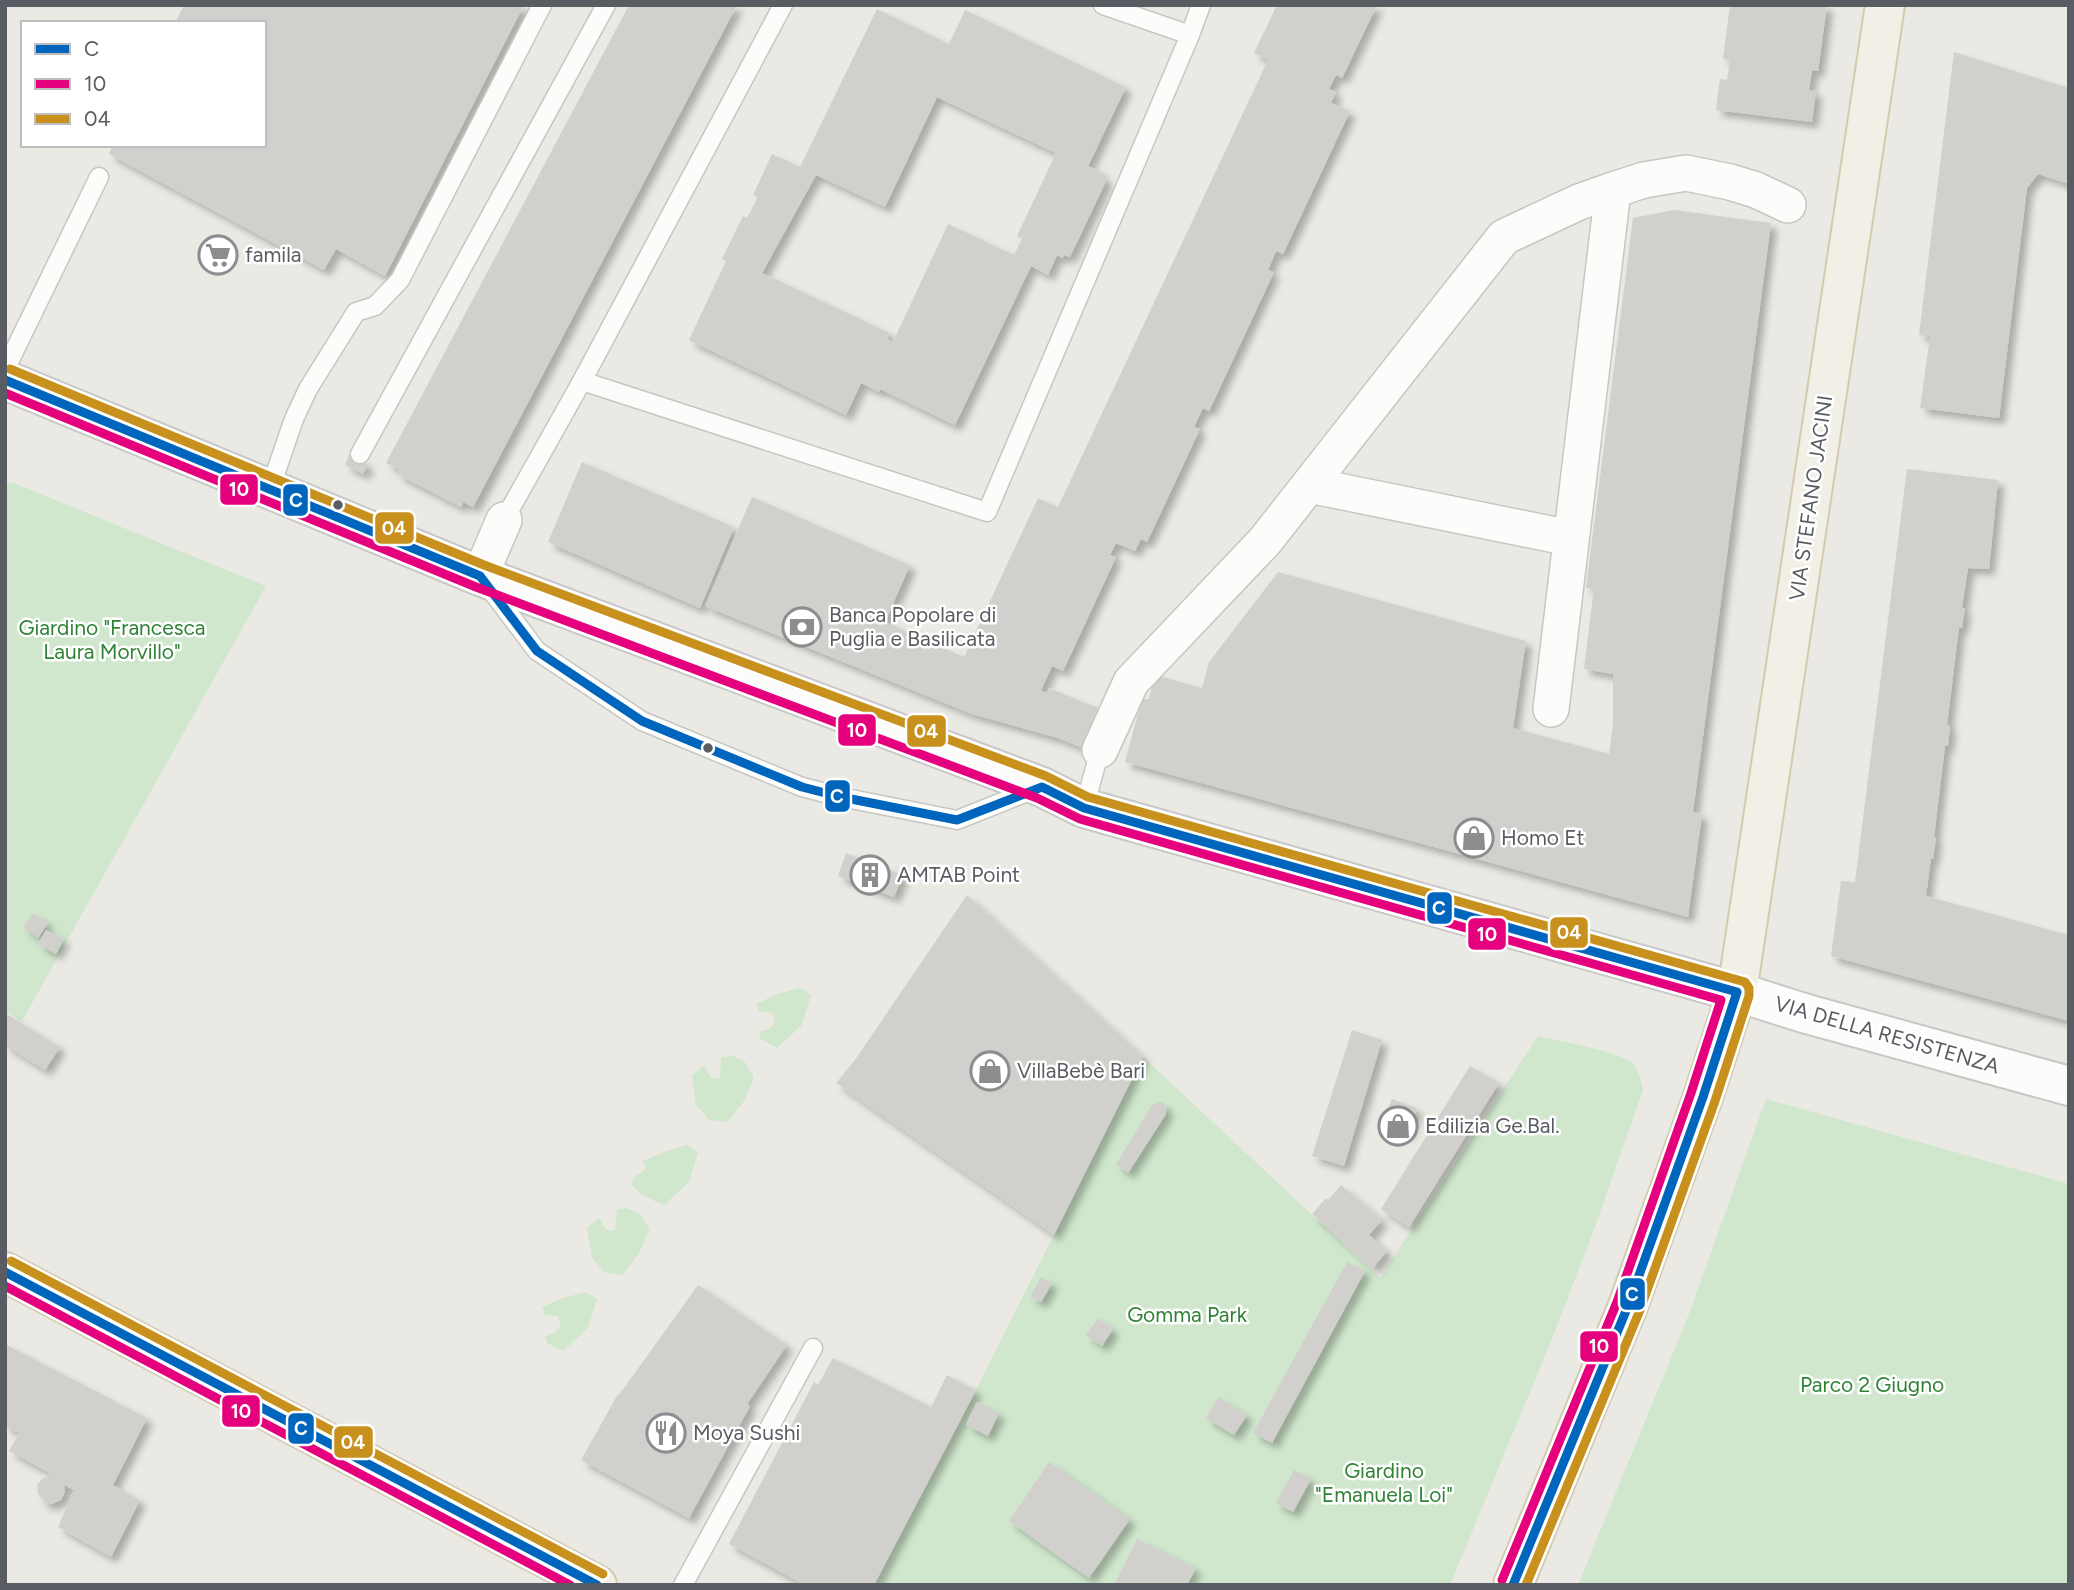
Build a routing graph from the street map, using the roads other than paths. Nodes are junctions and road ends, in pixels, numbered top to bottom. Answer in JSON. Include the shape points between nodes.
{"nodes":[{"id":1,"x":542,"y":5,"type":"edge"},
{"id":2,"x":606,"y":5,"type":"edge"},
{"id":3,"x":783,"y":5,"type":"edge"},
{"id":4,"x":1103,"y":5,"type":"edge"},
{"id":5,"x":1201,"y":5,"type":"edge"},
{"id":6,"x":1885,"y":5,"type":"edge"},
{"id":7,"x":1190,"y":35,"type":"junction"},
{"id":8,"x":99,"y":177,"type":"dead end"},
{"id":9,"x":1613,"y":190,"type":"junction"},
{"id":10,"x":1788,"y":205,"type":"dead end"},
{"id":11,"x":5,"y":370,"type":"edge"},
{"id":12,"x":5,"y":380,"type":"edge"},
{"id":13,"x":582,"y":382,"type":"junction"},
{"id":14,"x":360,"y":454,"type":"dead end"},
{"id":15,"x":1309,"y":485,"type":"junction"},
{"id":16,"x":270,"y":489,"type":"junction"},
{"id":17,"x":504,"y":520,"type":"joint"},
{"id":18,"x":1570,"y":538,"type":"junction"},
{"id":19,"x":480,"y":576,"type":"junction"},
{"id":20,"x":1551,"y":709,"type":"dead end"},
{"id":21,"x":1100,"y":750,"type":"joint"},
{"id":22,"x":1042,"y":787,"type":"junction"},
{"id":23,"x":1084,"y":808,"type":"junction"},
{"id":24,"x":1737,"y":992,"type":"junction"},
{"id":25,"x":2069,"y":1086,"type":"edge"},
{"id":26,"x":5,"y":1272,"type":"edge"},
{"id":27,"x":813,"y":1348,"type":"dead end"},
{"id":28,"x":597,"y":1585,"type":"edge"},
{"id":29,"x":683,"y":1585,"type":"edge"},
{"id":30,"x":1513,"y":1585,"type":"edge"}],
"edges":[{"from":1,"to":16,"type":"lane","via":[[400,280],[375,306],[356,312],[308,389]]},
{"from":2,"to":14,"type":"lane"},
{"from":3,"to":13,"type":"lane"},
{"from":4,"to":7,"type":"lane"},
{"from":5,"to":7,"type":"lane"},
{"from":6,"to":24,"type":"main road","name":"VIA STEFANO JACINI"},
{"from":7,"to":13,"type":"lane","via":[[987,512]]},
{"from":8,"to":11,"type":"lane"},
{"from":9,"to":10,"type":"street","via":[[1686,173],[1743,186]]},
{"from":9,"to":15,"type":"street","via":[[1504,237]]},
{"from":9,"to":18,"type":"street"},
{"from":12,"to":16,"type":"street","name":"VIA DELLA RESISTENZA"},
{"from":13,"to":17,"type":"lane"},
{"from":15,"to":18,"type":"street"},
{"from":15,"to":21,"type":"street","via":[[1265,541],[1131,682]]},
{"from":16,"to":19,"type":"street","name":"VIA DELLA RESISTENZA"},
{"from":17,"to":19,"type":"street"},
{"from":18,"to":20,"type":"street"},
{"from":19,"to":22,"type":"street","name":"VIA DELLA RESISTENZA"},
{"from":19,"to":22,"type":"lane","via":[[537,651],[642,721],[802,787],[957,820]]},
{"from":21,"to":23,"type":"lane"},
{"from":22,"to":23,"type":"street","name":"VIA DELLA RESISTENZA"},
{"from":23,"to":24,"type":"street","name":"VIA DELLA RESISTENZA"},
{"from":24,"to":25,"type":"street","name":"VIA DELLA RESISTENZA"},
{"from":24,"to":30,"type":"main road","name":"VIA STEFANO JACINI","via":[[1629,1306]]},
{"from":26,"to":28,"type":"main road"},
{"from":27,"to":29,"type":"lane"}]}
